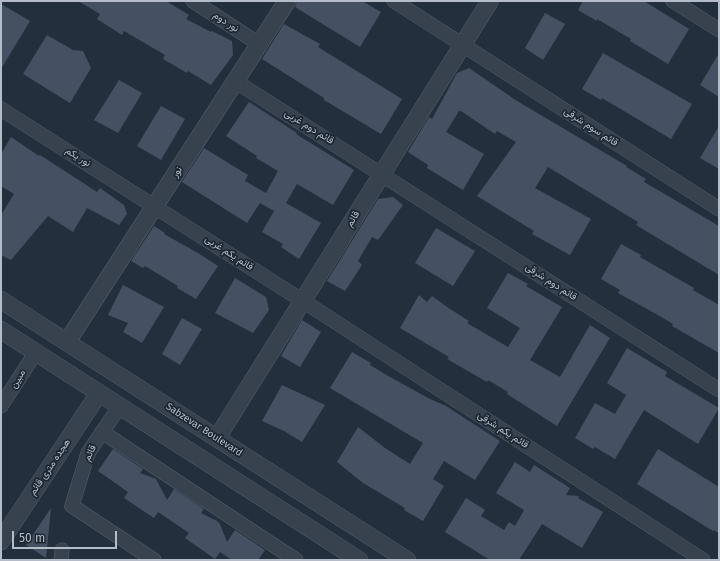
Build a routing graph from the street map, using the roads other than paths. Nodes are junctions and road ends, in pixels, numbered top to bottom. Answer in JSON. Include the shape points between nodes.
{"nodes":[{"id":1,"x":193,"y":1,"type":"edge"},
{"id":2,"x":287,"y":1,"type":"edge"},
{"id":3,"x":394,"y":1,"type":"edge"},
{"id":4,"x":490,"y":1,"type":"edge"},
{"id":5,"x":673,"y":1,"type":"edge"},
{"id":6,"x":719,"y":30,"type":"edge"},
{"id":7,"x":259,"y":44,"type":"junction"},
{"id":8,"x":462,"y":45,"type":"junction"},
{"id":9,"x":235,"y":81,"type":"junction"},
{"id":10,"x":1,"y":109,"type":"edge"},
{"id":11,"x":382,"y":174,"type":"junction"},
{"id":12,"x":155,"y":206,"type":"junction"},
{"id":13,"x":719,"y":209,"type":"edge"},
{"id":14,"x":1,"y":300,"type":"edge"},
{"id":15,"x":303,"y":300,"type":"junction"},
{"id":16,"x":1,"y":330,"type":"edge"},
{"id":17,"x":67,"y":342,"type":"junction"},
{"id":18,"x":36,"y":352,"type":"junction"},
{"id":19,"x":719,"y":390,"type":"edge"},
{"id":20,"x":99,"y":393,"type":"junction"},
{"id":21,"x":1,"y":406,"type":"edge"},
{"id":22,"x":120,"y":406,"type":"junction"},
{"id":23,"x":102,"y":432,"type":"junction"},
{"id":24,"x":217,"y":438,"type":"junction"},
{"id":25,"x":1,"y":541,"type":"edge"},
{"id":26,"x":154,"y":560,"type":"edge"},
{"id":27,"x":296,"y":560,"type":"edge"},
{"id":28,"x":359,"y":560,"type":"edge"},
{"id":29,"x":407,"y":560,"type":"edge"},
{"id":30,"x":703,"y":560,"type":"edge"}],
"edges":[{"from":1,"to":7,"type":"street","name":"نور دوم"},
{"from":2,"to":7,"type":"street","name":"نور"},
{"from":3,"to":8,"type":"street","name":"قائم سوم شرقی"},
{"from":4,"to":8,"type":"street","name":"قائم"},
{"from":5,"to":6,"type":"street"},
{"from":7,"to":9,"type":"street","name":"نور"},
{"from":8,"to":11,"type":"street","name":"قائم"},
{"from":8,"to":13,"type":"street","name":"قائم سوم شرقی"},
{"from":9,"to":11,"type":"street","name":"قائم دوم غربی"},
{"from":9,"to":12,"type":"street","name":"نور"},
{"from":10,"to":12,"type":"street","name":"نور یکم"},
{"from":11,"to":15,"type":"street","name":"قائم"},
{"from":11,"to":19,"type":"street","name":"قائم دوم شرقی"},
{"from":12,"to":15,"type":"street","name":"قائم یکم غربی"},
{"from":12,"to":17,"type":"street","name":"نور"},
{"from":14,"to":17,"type":"street","name":"Sabzevar Boulevard"},
{"from":15,"to":24,"type":"street","name":"قائم"},
{"from":15,"to":30,"type":"street","name":"قائم یکم شرقی"},
{"from":16,"to":18,"type":"street"},
{"from":17,"to":24,"type":"street","name":"Sabzevar Boulevard"},
{"from":18,"to":20,"type":"street"},
{"from":18,"to":21,"type":"street","name":"مبین"},
{"from":20,"to":22,"type":"street"},
{"from":20,"to":25,"type":"street","name":"هجده متری قائم"},
{"from":22,"to":23,"type":"street","name":"قائم"},
{"from":22,"to":28,"type":"street"},
{"from":23,"to":26,"type":"street","name":"قائم","via":[[88,453],[72,506]]},
{"from":23,"to":27,"type":"street"},
{"from":24,"to":29,"type":"street","name":"Sabzevar Boulevard"}]}
